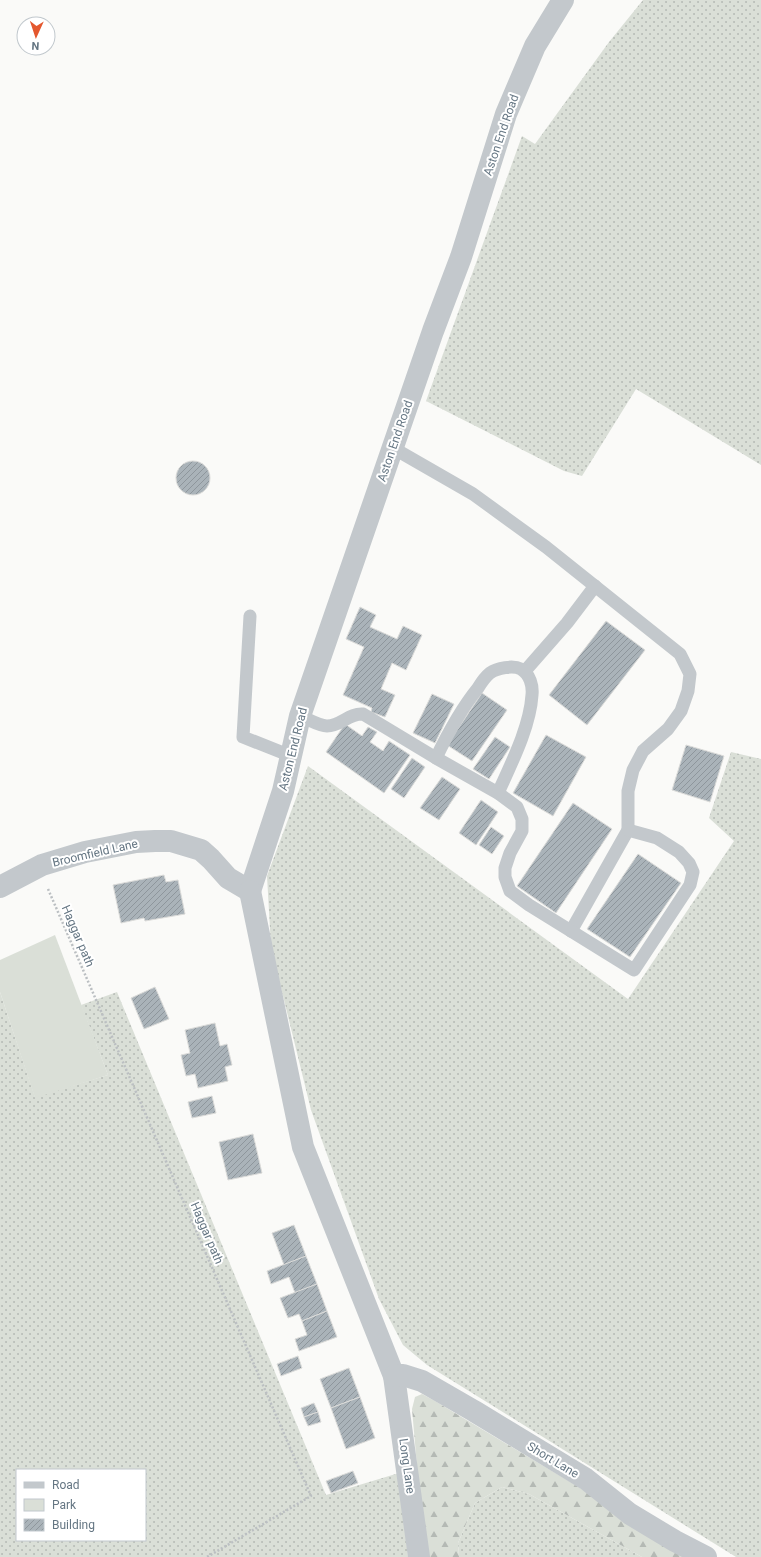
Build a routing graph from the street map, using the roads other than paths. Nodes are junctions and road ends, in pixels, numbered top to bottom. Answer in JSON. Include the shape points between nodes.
{"nodes":[{"id":1,"x":563,"y":0,"type":"edge"},
{"id":2,"x":393,"y":448,"type":"junction"},
{"id":3,"x":595,"y":586,"type":"junction"},
{"id":4,"x":250,"y":616,"type":"dead end"},
{"id":5,"x":524,"y":671,"type":"junction"},
{"id":6,"x":300,"y":716,"type":"junction"},
{"id":7,"x":291,"y":756,"type":"junction"},
{"id":8,"x":436,"y":758,"type":"junction"},
{"id":9,"x":498,"y":793,"type":"junction"},
{"id":10,"x":628,"y":830,"type":"junction"},
{"id":11,"x":0,"y":887,"type":"edge"},
{"id":12,"x":250,"y":891,"type":"junction"},
{"id":13,"x":571,"y":931,"type":"junction"},
{"id":14,"x":394,"y":1376,"type":"junction"},
{"id":15,"x":419,"y":1557,"type":"edge"},
{"id":16,"x":706,"y":1557,"type":"edge"}],
"edges":[{"from":1,"to":2,"type":"street","name":"Aston End Road","via":[[535,46],[506,114],[461,257]]},
{"from":2,"to":3,"type":"lane","via":[[473,494]]},
{"from":2,"to":6,"type":"street","name":"Aston End Road"},
{"from":3,"to":5,"type":"lane","via":[[567,623]]},
{"from":3,"to":10,"type":"lane","via":[[680,654],[690,674],[688,691],[681,711],[668,729],[642,751],[632,770],[628,791]]},
{"from":4,"to":7,"type":"lane","via":[[243,737]]},
{"from":5,"to":8,"type":"lane","via":[[517,667],[490,673],[465,704]]},
{"from":5,"to":9,"type":"lane","via":[[530,680],[532,695],[529,712],[523,735]]},
{"from":6,"to":7,"type":"street","name":"Aston End Road"},
{"from":6,"to":8,"type":"lane","via":[[326,726],[336,725],[357,713],[363,714]]},
{"from":7,"to":12,"type":"street","name":"Aston End Road","via":[[283,791]]},
{"from":8,"to":9,"type":"lane"},
{"from":9,"to":13,"type":"lane","via":[[517,807],[522,819],[522,831],[505,868],[510,891]]},
{"from":10,"to":13,"type":"lane"},
{"from":10,"to":13,"type":"lane","via":[[657,838],[679,852],[693,872],[690,885],[634,970]]},
{"from":11,"to":12,"type":"street","name":"Broomfield Lane","via":[[42,865],[85,852],[136,842],[171,841],[201,850],[228,878]]},
{"from":12,"to":14,"type":"street","name":"Long Lane","via":[[303,1147]]},
{"from":14,"to":15,"type":"street","name":"Long Lane"},
{"from":14,"to":16,"type":"street","name":"Short Lane","via":[[403,1375],[422,1382],[474,1411],[586,1480],[630,1514]]}]}
